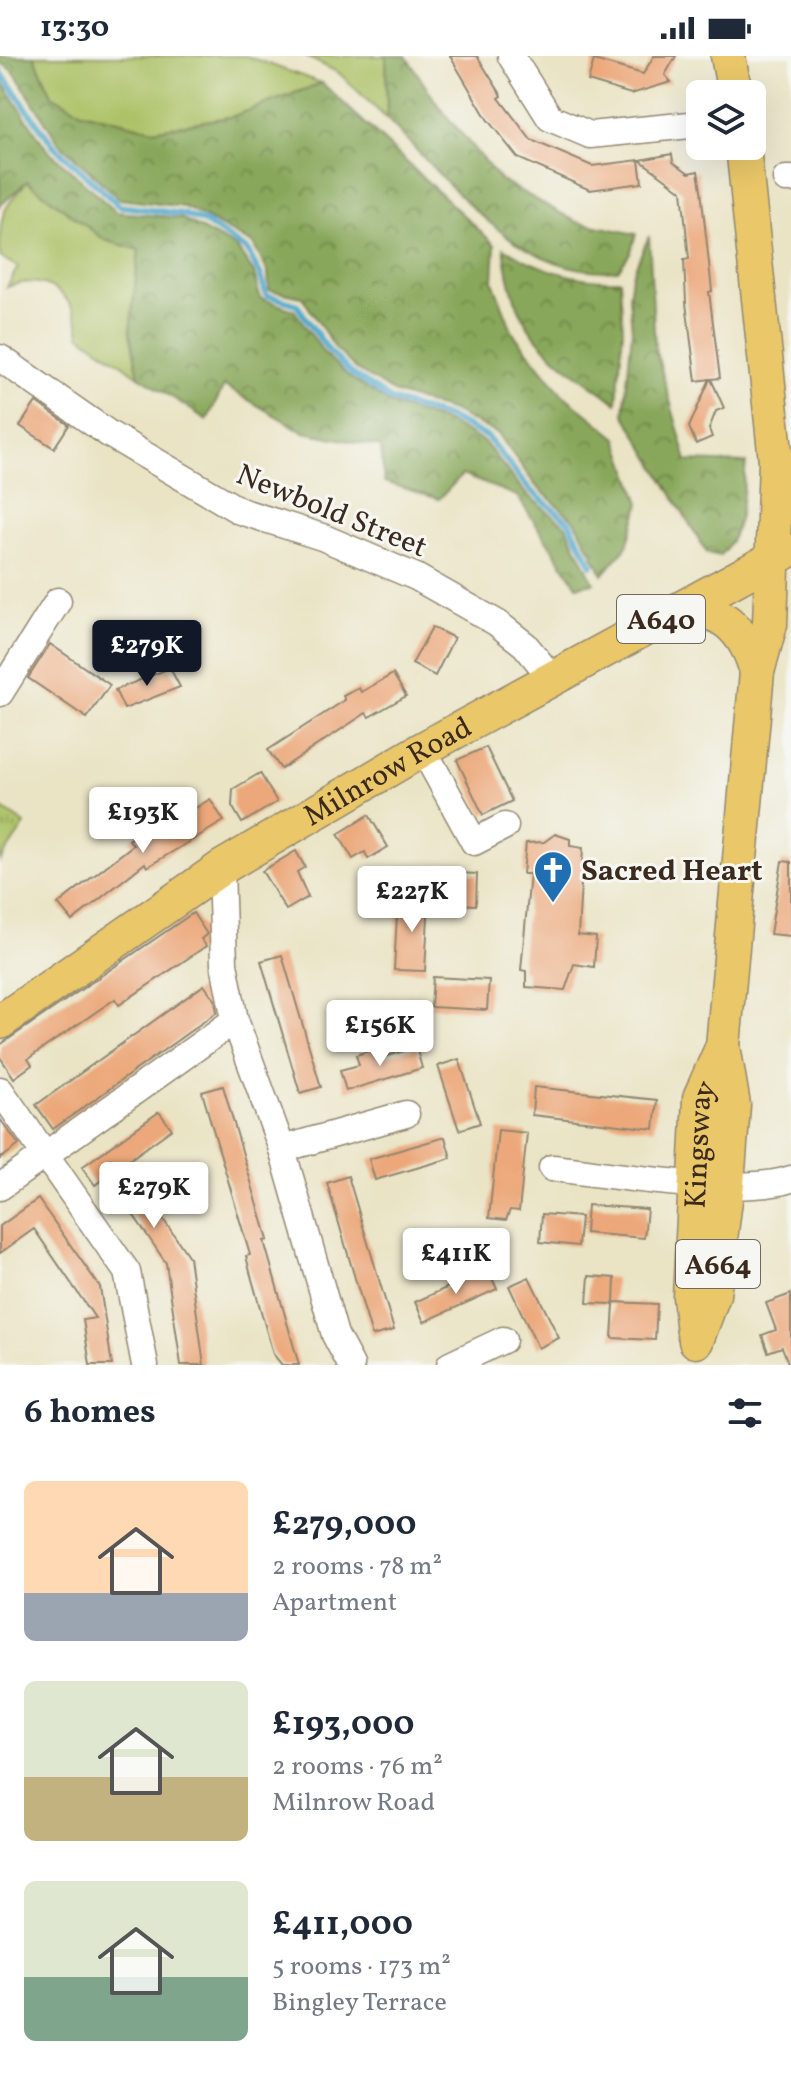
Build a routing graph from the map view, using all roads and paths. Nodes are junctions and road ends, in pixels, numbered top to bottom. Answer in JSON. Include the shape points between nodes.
{"nodes":[{"id":1,"x":511,"y":56,"type":"edge"},
{"id":2,"x":728,"y":56,"type":"edge"},
{"id":3,"x":732,"y":80,"type":"edge"},
{"id":4,"x":686,"y":125,"type":"edge"},
{"id":5,"x":744,"y":160,"type":"edge"},
{"id":6,"x":0,"y":358,"type":"edge"},
{"id":7,"x":776,"y":461,"type":"junction"},
{"id":8,"x":791,"y":492,"type":"edge"},
{"id":9,"x":781,"y":554,"type":"edge"},
{"id":10,"x":58,"y":601,"type":"dead end"},
{"id":11,"x":671,"y":613,"type":"junction"},
{"id":12,"x":757,"y":672,"type":"junction"},
{"id":13,"x":551,"y":677,"type":"junction"},
{"id":14,"x":0,"y":693,"type":"edge"},
{"id":15,"x":423,"y":749,"type":"junction"},
{"id":16,"x":505,"y":826,"type":"dead end"},
{"id":17,"x":221,"y":868,"type":"junction"},
{"id":18,"x":235,"y":1020,"type":"junction"},
{"id":19,"x":0,"y":1022,"type":"edge"},
{"id":20,"x":0,"y":1090,"type":"edge"},
{"id":21,"x":406,"y":1114,"type":"dead end"},
{"id":22,"x":282,"y":1149,"type":"junction"},
{"id":23,"x":45,"y":1154,"type":"junction"},
{"id":24,"x":552,"y":1168,"type":"dead end"},
{"id":25,"x":791,"y":1179,"type":"edge"},
{"id":26,"x":711,"y":1183,"type":"junction"},
{"id":27,"x":0,"y":1187,"type":"edge"},
{"id":28,"x":503,"y":1340,"type":"dead end"},
{"id":29,"x":695,"y":1353,"type":"edge"},
{"id":30,"x":145,"y":1365,"type":"edge"},
{"id":31,"x":351,"y":1365,"type":"edge"},
{"id":32,"x":450,"y":1365,"type":"edge"}],
"edges":[{"from":1,"to":4,"type":"street","via":[[550,118],[590,135]]},
{"from":2,"to":3,"type":"main road"},
{"from":5,"to":7,"type":"main road","number":"A664"},
{"from":6,"to":13,"type":"street","name":"Newbold Street","via":[[109,434],[240,511],[322,537],[416,577],[497,623],[525,645]]},
{"from":7,"to":8,"type":"main road","number":"A664"},
{"from":7,"to":9,"type":"main road","number":"A664"},
{"from":9,"to":11,"type":"main road","name":"Milnrow Road","number":"A640"},
{"from":9,"to":12,"type":"main road","name":"Kingsway","number":"A664"},
{"from":10,"to":14,"type":"street"},
{"from":11,"to":12,"type":"main road","number":"A664","via":[[699,609],[725,619],[742,636]]},
{"from":11,"to":13,"type":"main road","name":"Milnrow Road","number":"A640"},
{"from":12,"to":26,"type":"main road","name":"Kingsway","number":"A664","via":[[723,1046],[700,1098]]},
{"from":13,"to":15,"type":"main road","name":"Milnrow Road","number":"A640"},
{"from":15,"to":16,"type":"street","via":[[474,842]]},
{"from":15,"to":17,"type":"main road","name":"Milnrow Road","number":"A640"},
{"from":17,"to":18,"type":"street","via":[[224,964]]},
{"from":17,"to":19,"type":"main road","name":"Milnrow Road","number":"A640"},
{"from":18,"to":22,"type":"street"},
{"from":18,"to":23,"type":"street"},
{"from":20,"to":23,"type":"street"},
{"from":21,"to":22,"type":"street"},
{"from":22,"to":31,"type":"street","via":[[335,1335]]},
{"from":23,"to":27,"type":"street"},
{"from":23,"to":30,"type":"street","via":[[127,1272]]},
{"from":24,"to":26,"type":"street"},
{"from":25,"to":26,"type":"street"},
{"from":26,"to":29,"type":"main road","name":"Kingsway","number":"A664","via":[[690,1297]]},
{"from":28,"to":32,"type":"street"}]}
